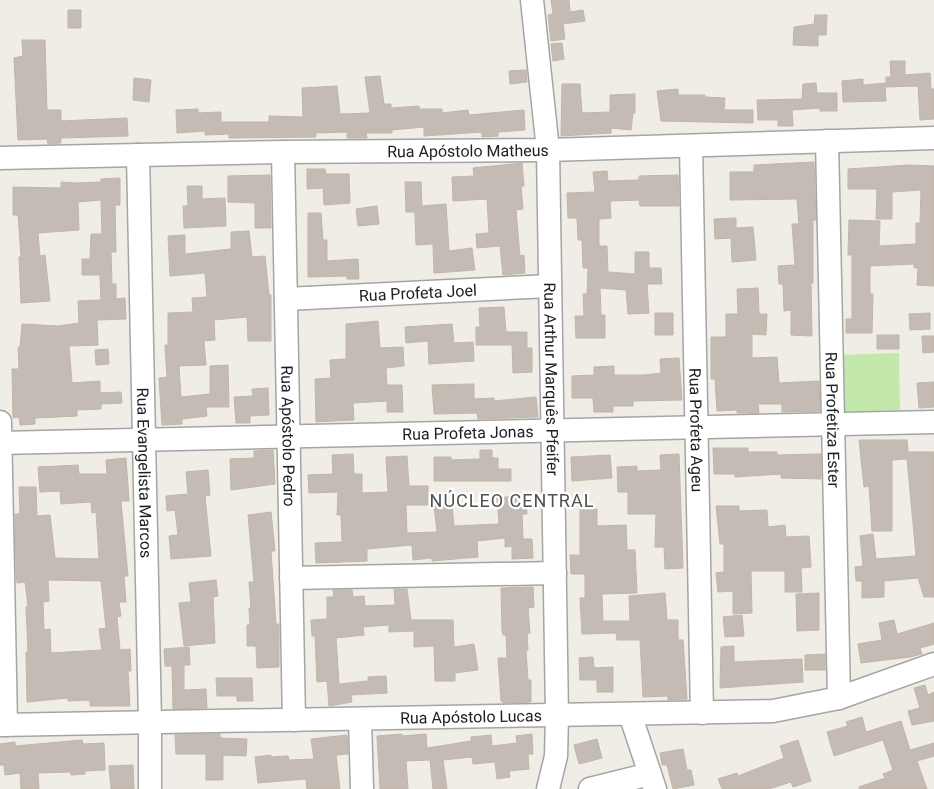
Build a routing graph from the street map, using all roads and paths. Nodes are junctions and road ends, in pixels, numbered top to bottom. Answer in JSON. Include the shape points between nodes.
{"nodes":[{"id":1,"x":532,"y":0,"type":"edge"},
{"id":2,"x":934,"y":138,"type":"edge"},
{"id":3,"x":827,"y":141,"type":"junction"},
{"id":4,"x":691,"y":146,"type":"junction"},
{"id":5,"x":548,"y":150,"type":"junction"},
{"id":6,"x":283,"y":152,"type":"junction"},
{"id":7,"x":138,"y":155,"type":"junction"},
{"id":8,"x":0,"y":158,"type":"edge"},
{"id":9,"x":550,"y":286,"type":"junction"},
{"id":10,"x":286,"y":299,"type":"junction"},
{"id":11,"x":0,"y":422,"type":"edge"},
{"id":12,"x":934,"y":422,"type":"edge"},
{"id":13,"x":832,"y":424,"type":"junction"},
{"id":14,"x":696,"y":428,"type":"junction"},
{"id":15,"x":552,"y":431,"type":"junction"},
{"id":16,"x":288,"y":436,"type":"junction"},
{"id":17,"x":144,"y":440,"type":"junction"},
{"id":18,"x":0,"y":443,"type":"edge"},
{"id":19,"x":555,"y":573,"type":"junction"},
{"id":20,"x":291,"y":578,"type":"junction"},
{"id":21,"x":934,"y":664,"type":"edge"},
{"id":22,"x":839,"y":698,"type":"junction"},
{"id":23,"x":702,"y":713,"type":"junction"},
{"id":24,"x":630,"y":714,"type":"junction"},
{"id":25,"x":557,"y":716,"type":"junction"},
{"id":26,"x":360,"y":719,"type":"junction"},
{"id":27,"x":294,"y":720,"type":"junction"},
{"id":28,"x":150,"y":722,"type":"junction"},
{"id":29,"x":3,"y":725,"type":"edge"},
{"id":30,"x":652,"y":782,"type":"edge"},
{"id":31,"x":150,"y":789,"type":"edge"},
{"id":32,"x":362,"y":789,"type":"edge"},
{"id":33,"x":548,"y":789,"type":"edge"},
{"id":34,"x":590,"y":789,"type":"edge"}],
"edges":[{"from":1,"to":5,"type":"street","name":"Rua Arthur Marquês Pfeifer"},
{"from":2,"to":3,"type":"street","name":"Rua Apóstolo Matheus"},
{"from":3,"to":4,"type":"street","name":"Rua Apóstolo Matheus"},
{"from":3,"to":13,"type":"street","name":"Rua Profetiza Ester"},
{"from":4,"to":5,"type":"street","name":"Rua Apóstolo Matheus"},
{"from":4,"to":14,"type":"street","name":"Rua Profeta Ageu"},
{"from":5,"to":6,"type":"street","name":"Rua Apóstolo Matheus"},
{"from":5,"to":9,"type":"street","name":"Rua Arthur Marquês Pfeifer"},
{"from":6,"to":7,"type":"street","name":"Rua Apóstolo Matheus"},
{"from":6,"to":10,"type":"street","name":"Rua Apóstolo Pedro"},
{"from":7,"to":8,"type":"street","name":"Rua Apóstolo Matheus"},
{"from":7,"to":17,"type":"street","name":"Rua Evangelista Marcos"},
{"from":9,"to":10,"type":"street","name":"Rua Profeta Joel"},
{"from":9,"to":15,"type":"street","name":"Rua Arthur Marquês Pfeifer"},
{"from":10,"to":16,"type":"street","name":"Rua Apóstolo Pedro"},
{"from":11,"to":18,"type":"street"},
{"from":12,"to":13,"type":"street","name":"Rua Profeta Jonas"},
{"from":13,"to":14,"type":"street","name":"Rua Profeta Jonas"},
{"from":13,"to":22,"type":"street","name":"Rua Profetiza Ester"},
{"from":14,"to":15,"type":"street","name":"Rua Profeta Jonas"},
{"from":14,"to":23,"type":"street","name":"Rua Profeta Ageu"},
{"from":15,"to":16,"type":"street","name":"Rua Profeta Jonas"},
{"from":15,"to":19,"type":"street","name":"Rua Arthur Marquês Pfeifer"},
{"from":16,"to":17,"type":"street","name":"Rua Profeta Jonas"},
{"from":16,"to":20,"type":"street","name":"Rua Apóstolo Pedro"},
{"from":17,"to":18,"type":"street","name":"Rua Profeta Jonas"},
{"from":17,"to":28,"type":"street","name":"Rua Evangelista Marcos"},
{"from":18,"to":29,"type":"street"},
{"from":19,"to":20,"type":"street"},
{"from":19,"to":25,"type":"street","name":"Rua Arthur Marquês Pfeifer"},
{"from":20,"to":27,"type":"street","name":"Rua Apóstolo Pedro"},
{"from":21,"to":22,"type":"street","name":"Rua Apóstolo Lucas"},
{"from":22,"to":23,"type":"street","name":"Rua Apóstolo Lucas","via":[[773,711]]},
{"from":23,"to":24,"type":"street","name":"Rua Apóstolo Lucas"},
{"from":24,"to":25,"type":"street","name":"Rua Apóstolo Lucas"},
{"from":24,"to":30,"type":"street"},
{"from":25,"to":26,"type":"street","name":"Rua Apóstolo Lucas"},
{"from":25,"to":33,"type":"street","name":"Rua Arthur Marquês Pfeifer","via":[[556,756]]},
{"from":26,"to":27,"type":"street","name":"Rua Apóstolo Lucas"},
{"from":26,"to":32,"type":"street"},
{"from":27,"to":28,"type":"street","name":"Rua Apóstolo Lucas"},
{"from":28,"to":29,"type":"street","name":"Rua Apóstolo Lucas"},
{"from":28,"to":31,"type":"street","name":"Rua Evangelista Marcos"},
{"from":30,"to":34,"type":"street"}]}
